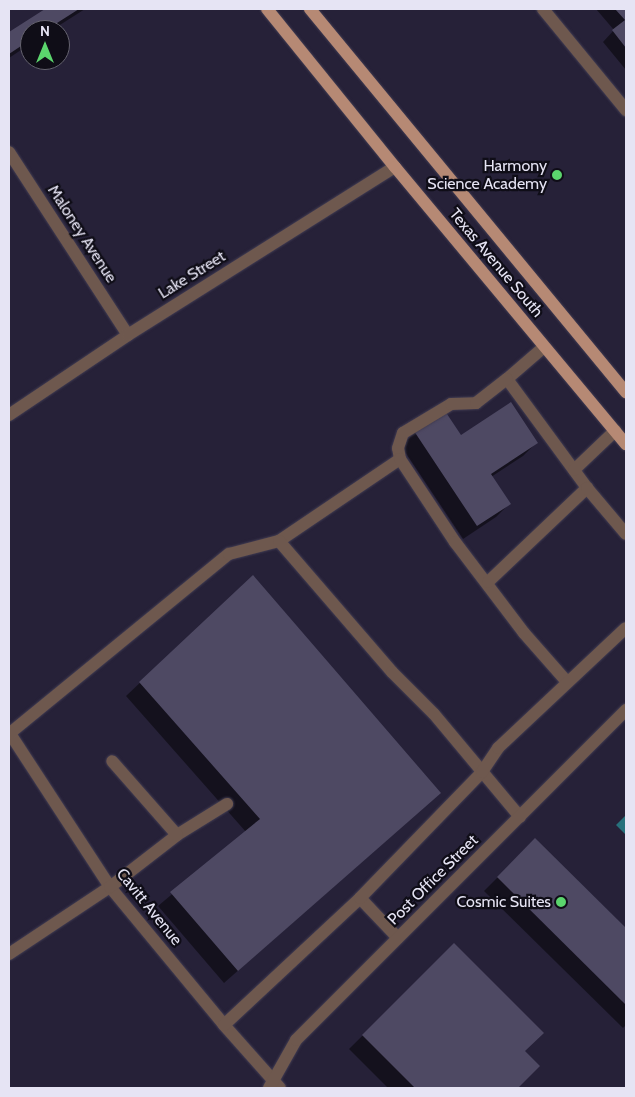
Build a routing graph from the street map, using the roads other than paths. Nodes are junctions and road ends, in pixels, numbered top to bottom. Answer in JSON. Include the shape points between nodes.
{"nodes":[{"id":1,"x":267,"y":9,"type":"edge"},
{"id":2,"x":310,"y":9,"type":"edge"},
{"id":3,"x":542,"y":9,"type":"edge"},
{"id":4,"x":626,"y":110,"type":"edge"},
{"id":5,"x":9,"y":152,"type":"edge"},
{"id":6,"x":395,"y":167,"type":"junction"},
{"id":7,"x":128,"y":335,"type":"junction"},
{"id":8,"x":544,"y":347,"type":"junction"},
{"id":9,"x":507,"y":379,"type":"junction"},
{"id":10,"x":626,"y":393,"type":"edge"},
{"id":11,"x":9,"y":415,"type":"edge"},
{"id":12,"x":615,"y":431,"type":"junction"},
{"id":13,"x":626,"y":444,"type":"edge"},
{"id":14,"x":400,"y":459,"type":"junction"},
{"id":15,"x":574,"y":470,"type":"junction"},
{"id":16,"x":587,"y":488,"type":"junction"},
{"id":17,"x":626,"y":534,"type":"edge"},
{"id":18,"x":279,"y":542,"type":"junction"},
{"id":19,"x":488,"y":582,"type":"junction"},
{"id":20,"x":626,"y":628,"type":"edge"},
{"id":21,"x":567,"y":682,"type":"junction"},
{"id":22,"x":626,"y":710,"type":"edge"},
{"id":23,"x":9,"y":733,"type":"edge"},
{"id":24,"x":112,"y":761,"type":"dead end"},
{"id":25,"x":482,"y":772,"type":"junction"},
{"id":26,"x":227,"y":804,"type":"dead end"},
{"id":27,"x":520,"y":817,"type":"junction"},
{"id":28,"x":177,"y":835,"type":"junction"},
{"id":29,"x":110,"y":887,"type":"junction"},
{"id":30,"x":360,"y":898,"type":"junction"},
{"id":31,"x":398,"y":938,"type":"junction"},
{"id":32,"x":9,"y":954,"type":"edge"},
{"id":33,"x":224,"y":1026,"type":"junction"},
{"id":34,"x":274,"y":1086,"type":"edge"}],
"edges":[{"from":1,"to":6,"type":"main road","name":"Texas Avenue South"},
{"from":2,"to":10,"type":"main road","name":"Texas Avenue South"},
{"from":3,"to":4,"type":"street"},
{"from":5,"to":7,"type":"street","name":"Maloney Avenue"},
{"from":6,"to":7,"type":"street","name":"Lake Street"},
{"from":6,"to":8,"type":"main road","name":"Texas Avenue South"},
{"from":7,"to":11,"type":"street","name":"Lake Street"},
{"from":8,"to":9,"type":"street"},
{"from":8,"to":12,"type":"main road","name":"Texas Avenue South"},
{"from":9,"to":14,"type":"street","via":[[476,403],[451,404],[403,433],[398,448]]},
{"from":9,"to":15,"type":"street"},
{"from":12,"to":13,"type":"main road","name":"Texas Avenue South"},
{"from":12,"to":15,"type":"street"},
{"from":14,"to":18,"type":"street"},
{"from":14,"to":19,"type":"street","via":[[455,542]]},
{"from":15,"to":16,"type":"street"},
{"from":16,"to":17,"type":"street"},
{"from":16,"to":19,"type":"street"},
{"from":18,"to":23,"type":"street","via":[[229,554]]},
{"from":18,"to":25,"type":"street"},
{"from":19,"to":21,"type":"street","via":[[524,633]]},
{"from":20,"to":21,"type":"street"},
{"from":21,"to":25,"type":"street","via":[[498,748]]},
{"from":22,"to":27,"type":"street","name":"Post Office Street"},
{"from":23,"to":29,"type":"street","name":"Cavitt Avenue"},
{"from":24,"to":28,"type":"street"},
{"from":25,"to":27,"type":"street"},
{"from":25,"to":30,"type":"street"},
{"from":26,"to":28,"type":"street"},
{"from":27,"to":31,"type":"street","name":"Post Office Street"},
{"from":28,"to":29,"type":"street"},
{"from":29,"to":32,"type":"street"},
{"from":29,"to":33,"type":"street","name":"Cavitt Avenue"},
{"from":30,"to":31,"type":"street"},
{"from":30,"to":33,"type":"street"},
{"from":31,"to":34,"type":"street","name":"Post Office Street","via":[[296,1040]]},
{"from":33,"to":34,"type":"street","name":"Cavitt Avenue"}]}
